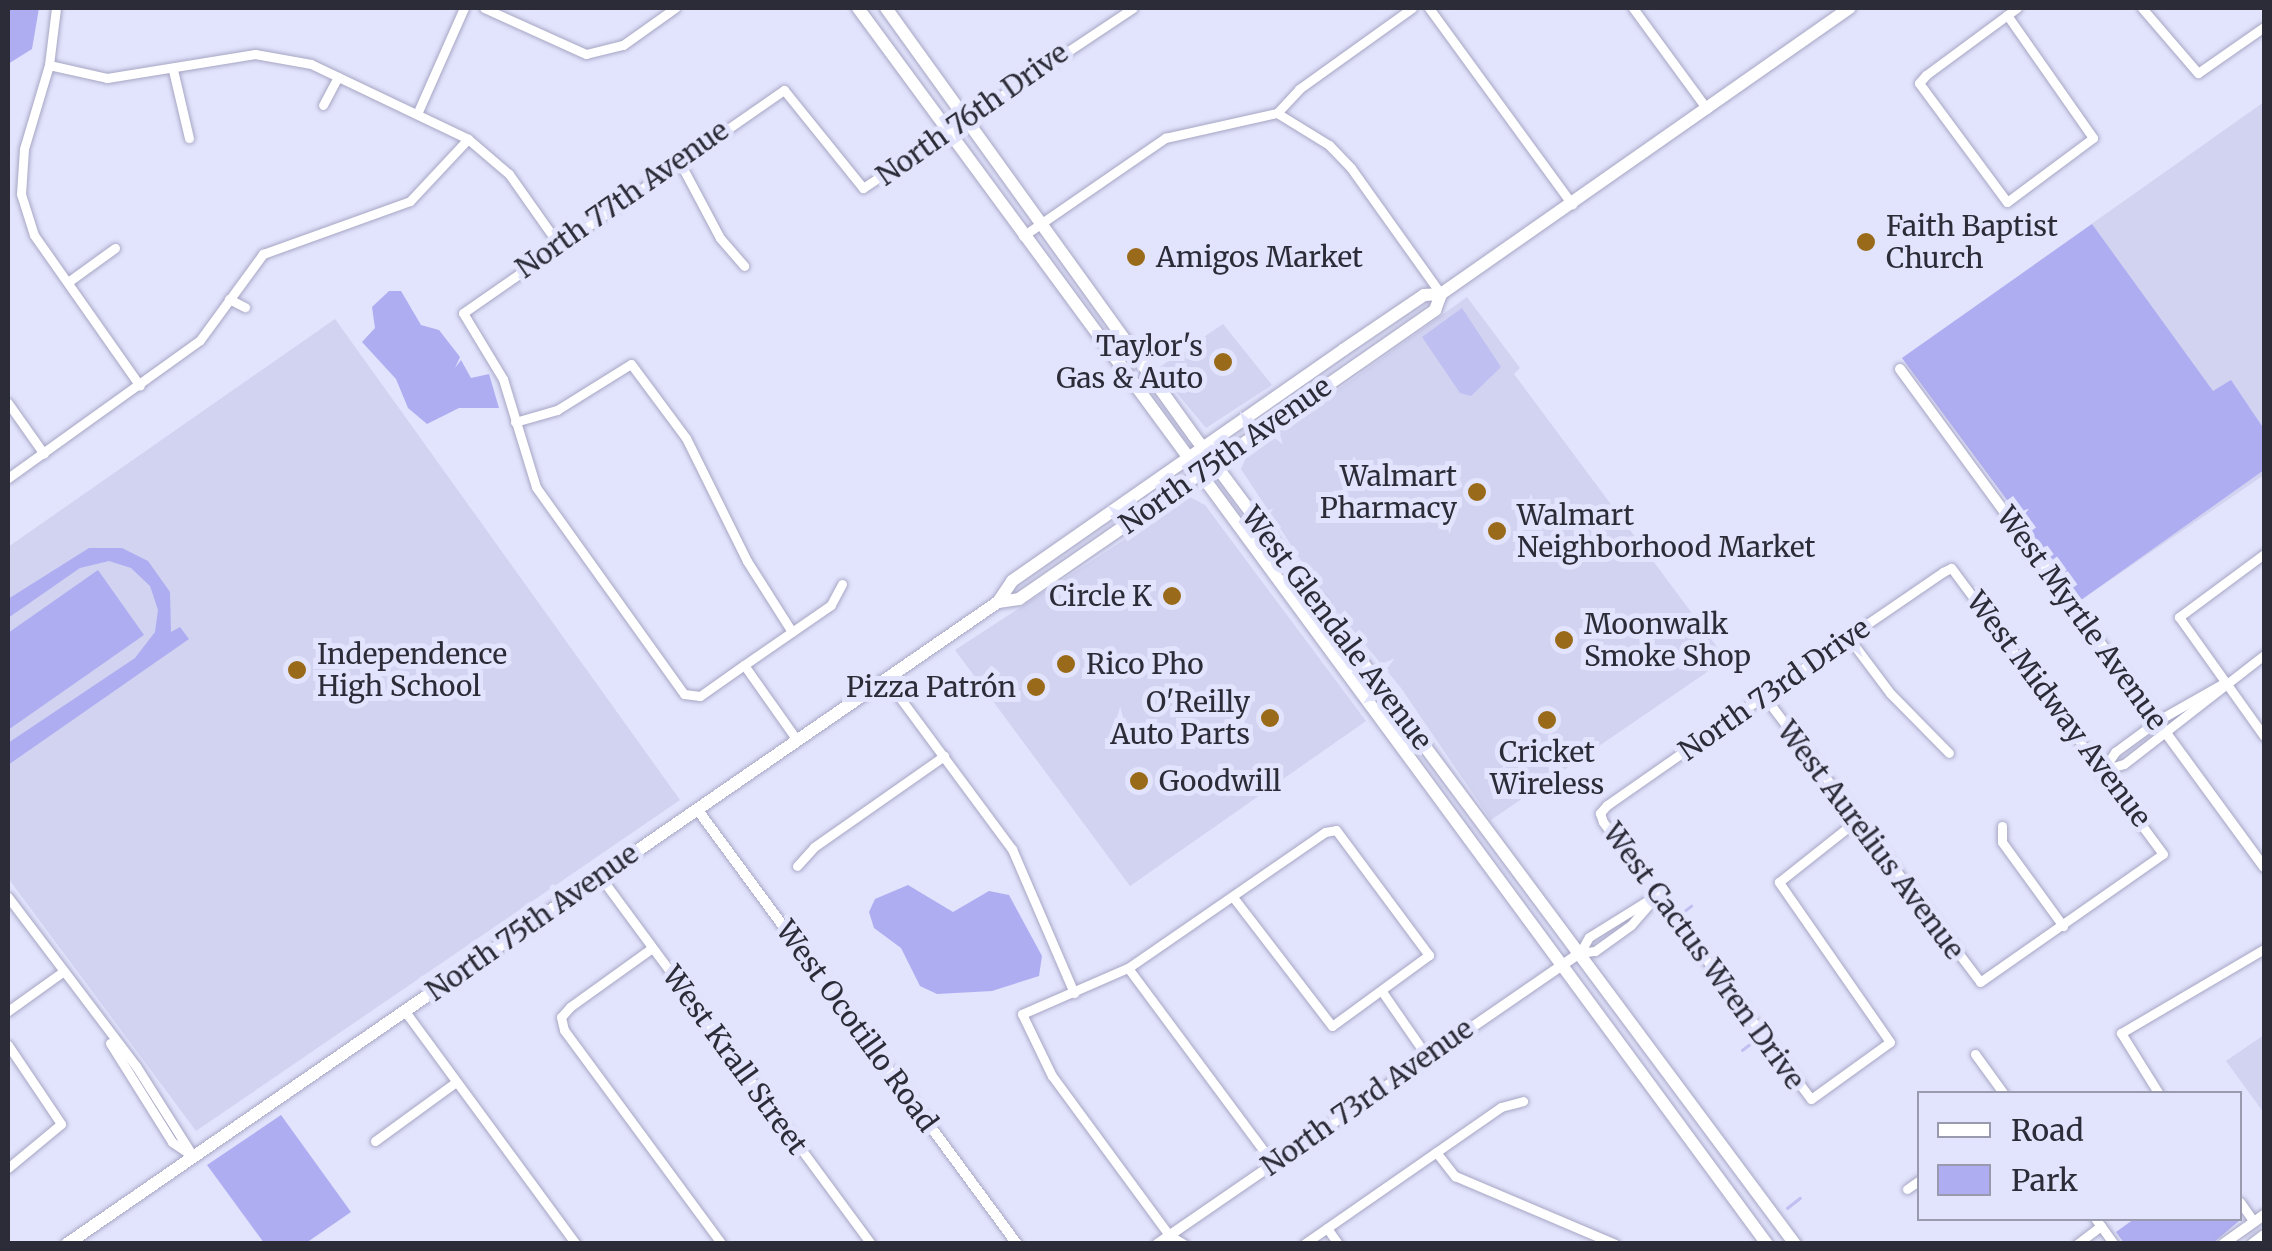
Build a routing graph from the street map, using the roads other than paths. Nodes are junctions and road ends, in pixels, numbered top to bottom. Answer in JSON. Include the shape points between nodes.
{"nodes":[{"id":1,"x":56,"y":8,"type":"edge"},
{"id":2,"x":464,"y":8,"type":"edge"},
{"id":3,"x":484,"y":8,"type":"edge"},
{"id":4,"x":675,"y":8,"type":"edge"},
{"id":5,"x":858,"y":8,"type":"edge"},
{"id":6,"x":1133,"y":8,"type":"edge"},
{"id":7,"x":1412,"y":8,"type":"edge"},
{"id":8,"x":1429,"y":8,"type":"edge"},
{"id":9,"x":1633,"y":8,"type":"edge"},
{"id":10,"x":1850,"y":8,"type":"edge"},
{"id":11,"x":2017,"y":8,"type":"edge"},
{"id":12,"x":2142,"y":8,"type":"edge"},
{"id":13,"x":893,"y":10,"type":"edge"},
{"id":14,"x":2008,"y":15,"type":"junction"},
{"id":15,"x":2264,"y":27,"type":"edge"},
{"id":16,"x":586,"y":54,"type":"junction"},
{"id":17,"x":49,"y":65,"type":"junction"},
{"id":18,"x":174,"y":70,"type":"junction"},
{"id":19,"x":586,"y":70,"type":"dead end"},
{"id":20,"x":338,"y":78,"type":"junction"},
{"id":21,"x":324,"y":105,"type":"dead end"},
{"id":22,"x":1707,"y":109,"type":"junction"},
{"id":23,"x":1277,"y":113,"type":"junction"},
{"id":24,"x":418,"y":114,"type":"junction"},
{"id":25,"x":966,"y":118,"type":"junction"},
{"id":26,"x":947,"y":132,"type":"junction"},
{"id":27,"x":188,"y":138,"type":"dead end"},
{"id":28,"x":468,"y":138,"type":"junction"},
{"id":29,"x":678,"y":158,"type":"junction"},
{"id":30,"x":862,"y":188,"type":"joint"},
{"id":31,"x":1572,"y":204,"type":"junction"},
{"id":32,"x":1042,"y":223,"type":"junction"},
{"id":33,"x":1023,"y":236,"type":"junction"},
{"id":34,"x":557,"y":242,"type":"junction"},
{"id":35,"x":116,"y":248,"type":"dead end"},
{"id":36,"x":744,"y":266,"type":"dead end"},
{"id":37,"x":68,"y":282,"type":"junction"},
{"id":38,"x":1441,"y":294,"type":"junction"},
{"id":39,"x":229,"y":299,"type":"junction"},
{"id":40,"x":245,"y":306,"type":"dead end"},
{"id":41,"x":1900,"y":369,"type":"dead end"},
{"id":42,"x":140,"y":386,"type":"junction"},
{"id":43,"x":8,"y":403,"type":"edge"},
{"id":44,"x":515,"y":422,"type":"junction"},
{"id":45,"x":1203,"y":448,"type":"junction"},
{"id":46,"x":44,"y":454,"type":"junction"},
{"id":47,"x":1185,"y":460,"type":"junction"},
{"id":48,"x":1214,"y":463,"type":"junction"},
{"id":49,"x":1196,"y":475,"type":"junction"},
{"id":50,"x":8,"y":478,"type":"edge"},
{"id":51,"x":2264,"y":554,"type":"edge"},
{"id":52,"x":1951,"y":568,"type":"joint"},
{"id":53,"x":842,"y":584,"type":"dead end"},
{"id":54,"x":998,"y":602,"type":"junction"},
{"id":55,"x":792,"y":632,"type":"junction"},
{"id":56,"x":1848,"y":637,"type":"junction"},
{"id":57,"x":2264,"y":655,"type":"edge"},
{"id":58,"x":744,"y":665,"type":"junction"},
{"id":59,"x":886,"y":679,"type":"junction"},
{"id":60,"x":2225,"y":683,"type":"junction"},
{"id":61,"x":1764,"y":696,"type":"junction"},
{"id":62,"x":2156,"y":721,"type":"junction"},
{"id":63,"x":2166,"y":734,"type":"junction"},
{"id":64,"x":2264,"y":736,"type":"edge"},
{"id":65,"x":797,"y":740,"type":"junction"},
{"id":66,"x":2124,"y":745,"type":"junction"},
{"id":67,"x":1949,"y":752,"type":"dead end"},
{"id":68,"x":944,"y":756,"type":"junction"},
{"id":69,"x":2133,"y":757,"type":"junction"},
{"id":70,"x":2104,"y":770,"type":"junction"},
{"id":71,"x":697,"y":809,"type":"junction"},
{"id":72,"x":1600,"y":812,"type":"joint"},
{"id":73,"x":1856,"y":821,"type":"junction"},
{"id":74,"x":2002,"y":826,"type":"dead end"},
{"id":75,"x":797,"y":866,"type":"dead end"},
{"id":76,"x":2264,"y":868,"type":"edge"},
{"id":77,"x":599,"y":875,"type":"junction"},
{"id":78,"x":1657,"y":895,"type":"junction"},
{"id":79,"x":8,"y":897,"type":"edge"},
{"id":80,"x":1233,"y":897,"type":"junction"},
{"id":81,"x":2063,"y":926,"type":"junction"},
{"id":82,"x":652,"y":948,"type":"junction"},
{"id":83,"x":2264,"y":949,"type":"edge"},
{"id":84,"x":1580,"y":953,"type":"junction"},
{"id":85,"x":1558,"y":963,"type":"junction"},
{"id":86,"x":1128,"y":968,"type":"junction"},
{"id":87,"x":61,"y":972,"type":"junction"},
{"id":88,"x":1382,"y":993,"type":"junction"},
{"id":89,"x":1074,"y":994,"type":"junction"},
{"id":90,"x":404,"y":1010,"type":"junction"},
{"id":91,"x":8,"y":1011,"type":"edge"},
{"id":92,"x":8,"y":1045,"type":"edge"},
{"id":93,"x":1974,"y":1054,"type":"dead end"},
{"id":94,"x":1426,"y":1056,"type":"junction"},
{"id":95,"x":456,"y":1082,"type":"junction"},
{"id":96,"x":2002,"y":1091,"type":"edge"},
{"id":97,"x":2157,"y":1091,"type":"edge"},
{"id":98,"x":1523,"y":1102,"type":"dead end"},
{"id":99,"x":375,"y":1142,"type":"dead end"},
{"id":100,"x":1436,"y":1152,"type":"junction"},
{"id":101,"x":193,"y":1156,"type":"junction"},
{"id":102,"x":1272,"y":1163,"type":"junction"},
{"id":103,"x":8,"y":1168,"type":"edge"},
{"id":104,"x":1917,"y":1182,"type":"edge"},
{"id":105,"x":1907,"y":1189,"type":"dead end"},
{"id":106,"x":2242,"y":1205,"type":"edge"},
{"id":107,"x":2264,"y":1215,"type":"edge"},
{"id":108,"x":2098,"y":1222,"type":"edge"},
{"id":109,"x":2254,"y":1222,"type":"junction"},
{"id":110,"x":1327,"y":1228,"type":"junction"},
{"id":111,"x":2264,"y":1235,"type":"edge"},
{"id":112,"x":1170,"y":1239,"type":"edge"},
{"id":113,"x":67,"y":1244,"type":"edge"},
{"id":114,"x":576,"y":1244,"type":"edge"},
{"id":115,"x":722,"y":1244,"type":"edge"},
{"id":116,"x":870,"y":1244,"type":"edge"},
{"id":117,"x":1017,"y":1244,"type":"edge"},
{"id":118,"x":1157,"y":1244,"type":"edge"},
{"id":119,"x":1184,"y":1244,"type":"edge"},
{"id":120,"x":1304,"y":1244,"type":"edge"},
{"id":121,"x":1338,"y":1244,"type":"edge"},
{"id":122,"x":1615,"y":1244,"type":"edge"},
{"id":123,"x":1767,"y":1244,"type":"edge"},
{"id":124,"x":1796,"y":1244,"type":"edge"},
{"id":125,"x":2077,"y":1244,"type":"edge"},
{"id":126,"x":2114,"y":1244,"type":"edge"},
{"id":127,"x":2224,"y":1244,"type":"edge"},
{"id":128,"x":2252,"y":1244,"type":"edge"}],
"edges":[{"from":1,"to":17,"type":"street"},
{"from":2,"to":24,"type":"street"},
{"from":3,"to":16,"type":"street"},
{"from":4,"to":16,"type":"street","via":[[623,45]]},
{"from":5,"to":26,"type":"main road","name":"West Glendale Avenue"},
{"from":6,"to":25,"type":"street","name":"North 76th Drive"},
{"from":7,"to":23,"type":"street","via":[[1298,89]]},
{"from":8,"to":31,"type":"street"},
{"from":9,"to":22,"type":"street"},
{"from":10,"to":22,"type":"main road","name":"North 75th Avenue"},
{"from":11,"to":14,"type":"street"},
{"from":12,"to":15,"type":"street","via":[[2198,74]]},
{"from":13,"to":25,"type":"main road","name":"West Glendale Avenue"},
{"from":14,"to":14,"type":"street","via":[[1918,83],[2007,202],[2093,138]]},
{"from":16,"to":19,"type":"street"},
{"from":17,"to":18,"type":"street","via":[[106,78]]},
{"from":17,"to":37,"type":"street","via":[[24,149],[21,194],[34,235]]},
{"from":18,"to":20,"type":"street","via":[[284,55]]},
{"from":18,"to":27,"type":"street"},
{"from":20,"to":21,"type":"street"},
{"from":20,"to":24,"type":"street"},
{"from":22,"to":31,"type":"main road","name":"North 75th Avenue"},
{"from":23,"to":32,"type":"street","via":[[1165,138]]},
{"from":23,"to":38,"type":"street","via":[[1330,145],[1351,168]]},
{"from":24,"to":28,"type":"street"},
{"from":25,"to":26,"type":"street","name":"North 76th Drive"},
{"from":25,"to":32,"type":"main road","name":"West Glendale Avenue"},
{"from":26,"to":30,"type":"street","name":"North 76th Drive"},
{"from":26,"to":33,"type":"main road","name":"West Glendale Avenue"},
{"from":28,"to":34,"type":"street","via":[[514,180]]},
{"from":28,"to":39,"type":"street","via":[[410,201],[358,224],[282,242],[246,270]]},
{"from":29,"to":30,"type":"street","name":"North 77th Avenue","via":[[784,90]]},
{"from":29,"to":34,"type":"street","name":"North 77th Avenue"},
{"from":29,"to":36,"type":"street","via":[[720,238]]},
{"from":31,"to":38,"type":"main road","name":"North 75th Avenue"},
{"from":32,"to":33,"type":"street"},
{"from":32,"to":45,"type":"main road","name":"West Glendale Avenue"},
{"from":33,"to":47,"type":"main road","name":"West Glendale Avenue"},
{"from":34,"to":44,"type":"street","name":"North 77th Avenue","via":[[463,312],[495,362]]},
{"from":35,"to":37,"type":"street"},
{"from":37,"to":42,"type":"street"},
{"from":38,"to":45,"type":"main road","name":"North 75th Avenue","via":[[1424,295]]},
{"from":38,"to":48,"type":"main road","name":"North 75th Avenue","via":[[1435,310]]},
{"from":39,"to":40,"type":"street"},
{"from":39,"to":42,"type":"street","via":[[200,340]]},
{"from":41,"to":62,"type":"street","name":"West Myrtle Avenue"},
{"from":42,"to":46,"type":"street"},
{"from":43,"to":46,"type":"street"},
{"from":44,"to":55,"type":"street","via":[[558,410],[631,364],[686,438],[747,561]]},
{"from":44,"to":58,"type":"street","via":[[536,487],[691,698]]},
{"from":45,"to":47,"type":"main road","name":"North 75th Avenue"},
{"from":45,"to":48,"type":"main road","name":"West Glendale Avenue"},
{"from":46,"to":50,"type":"street"},
{"from":47,"to":49,"type":"main road","name":"West Glendale Avenue"},
{"from":47,"to":54,"type":"main road","name":"North 75th Avenue","via":[[1012,581]]},
{"from":48,"to":49,"type":"main road","name":"North 75th Avenue"},
{"from":48,"to":84,"type":"main road","name":"West Glendale Avenue"},
{"from":49,"to":54,"type":"main road","name":"North 75th Avenue","via":[[1019,598]]},
{"from":49,"to":85,"type":"main road","name":"West Glendale Avenue"},
{"from":51,"to":60,"type":"street","via":[[2179,617]]},
{"from":52,"to":56,"type":"street","name":"North 73rd Drive"},
{"from":52,"to":70,"type":"street","name":"West Midway Avenue"},
{"from":53,"to":55,"type":"street","via":[[832,605]]},
{"from":54,"to":59,"type":"main road","name":"North 75th Avenue"},
{"from":55,"to":58,"type":"street"},
{"from":56,"to":61,"type":"street","name":"North 73rd Drive"},
{"from":56,"to":67,"type":"street","via":[[1890,693]]},
{"from":57,"to":60,"type":"street"},
{"from":58,"to":65,"type":"street"},
{"from":59,"to":65,"type":"main road","name":"North 75th Avenue"},
{"from":59,"to":68,"type":"street"},
{"from":60,"to":62,"type":"street"},
{"from":60,"to":63,"type":"street"},
{"from":60,"to":64,"type":"street"},
{"from":61,"to":72,"type":"street","name":"North 73rd Drive"},
{"from":61,"to":73,"type":"street","name":"West Aurelius Avenue"},
{"from":62,"to":63,"type":"street","name":"West Myrtle Avenue"},
{"from":62,"to":66,"type":"street"},
{"from":63,"to":69,"type":"street"},
{"from":63,"to":76,"type":"street","name":"West Myrtle Avenue"},
{"from":65,"to":71,"type":"main road","name":"North 75th Avenue"},
{"from":66,"to":69,"type":"street"},
{"from":66,"to":70,"type":"street"},
{"from":68,"to":75,"type":"street","via":[[814,846]]},
{"from":68,"to":89,"type":"street","via":[[1017,858]]},
{"from":69,"to":70,"type":"street"},
{"from":70,"to":81,"type":"street","name":"West Midway Avenue","via":[[2162,854]]},
{"from":71,"to":77,"type":"main road","name":"North 75th Avenue"},
{"from":71,"to":117,"type":"street","name":"West Ocotillo Road"},
{"from":72,"to":78,"type":"street","name":"West Cactus Wren Drive"},
{"from":73,"to":78,"type":"street","name":"West Cactus Wren Drive","via":[[1779,882],[1890,1042],[1811,1099]]},
{"from":73,"to":81,"type":"street","name":"West Aurelius Avenue","via":[[1980,982]]},
{"from":74,"to":81,"type":"street","via":[[2002,842]]},
{"from":77,"to":82,"type":"street","name":"West Krall Street"},
{"from":77,"to":90,"type":"main road","name":"North 75th Avenue"},
{"from":78,"to":84,"type":"street","name":"North 73rd Avenue","via":[[1644,915],[1595,950]]},
{"from":79,"to":87,"type":"street"},
{"from":80,"to":86,"type":"street"},
{"from":80,"to":88,"type":"street","via":[[1332,1026]]},
{"from":80,"to":88,"type":"street","via":[[1336,830],[1429,955]]},
{"from":82,"to":115,"type":"street","via":[[561,1017]]},
{"from":82,"to":116,"type":"street","name":"West Krall Street"},
{"from":83,"to":97,"type":"street","via":[[2177,994],[2120,1036]]},
{"from":84,"to":85,"type":"street","name":"North 73rd Avenue"},
{"from":84,"to":124,"type":"main road","name":"West Glendale Avenue"},
{"from":85,"to":94,"type":"street","name":"North 73rd Avenue"},
{"from":85,"to":123,"type":"main road","name":"West Glendale Avenue"},
{"from":86,"to":89,"type":"street"},
{"from":86,"to":102,"type":"street"},
{"from":87,"to":91,"type":"street"},
{"from":87,"to":101,"type":"street","via":[[172,1142]]},
{"from":88,"to":94,"type":"street"},
{"from":89,"to":112,"type":"street","via":[[1022,1014],[1052,1076]]},
{"from":90,"to":95,"type":"street"},
{"from":90,"to":101,"type":"main road","name":"North 75th Avenue"},
{"from":92,"to":103,"type":"street","via":[[61,1124]]},
{"from":93,"to":96,"type":"street"},
{"from":94,"to":102,"type":"street","name":"North 73rd Avenue"},
{"from":95,"to":99,"type":"street"},
{"from":95,"to":114,"type":"street"},
{"from":98,"to":100,"type":"street","via":[[1501,1107]]},
{"from":100,"to":110,"type":"street"},
{"from":100,"to":122,"type":"street","via":[[1455,1176]]},
{"from":101,"to":113,"type":"main road","name":"North 75th Avenue"},
{"from":102,"to":112,"type":"street","name":"North 73rd Avenue"},
{"from":104,"to":105,"type":"street"},
{"from":106,"to":109,"type":"street"},
{"from":107,"to":109,"type":"street"},
{"from":108,"to":125,"type":"street"},
{"from":108,"to":126,"type":"street"},
{"from":109,"to":127,"type":"street"},
{"from":110,"to":120,"type":"street"},
{"from":110,"to":121,"type":"street"},
{"from":111,"to":128,"type":"street"},
{"from":112,"to":118,"type":"street","name":"North 73rd Avenue"},
{"from":112,"to":119,"type":"street"}]}
